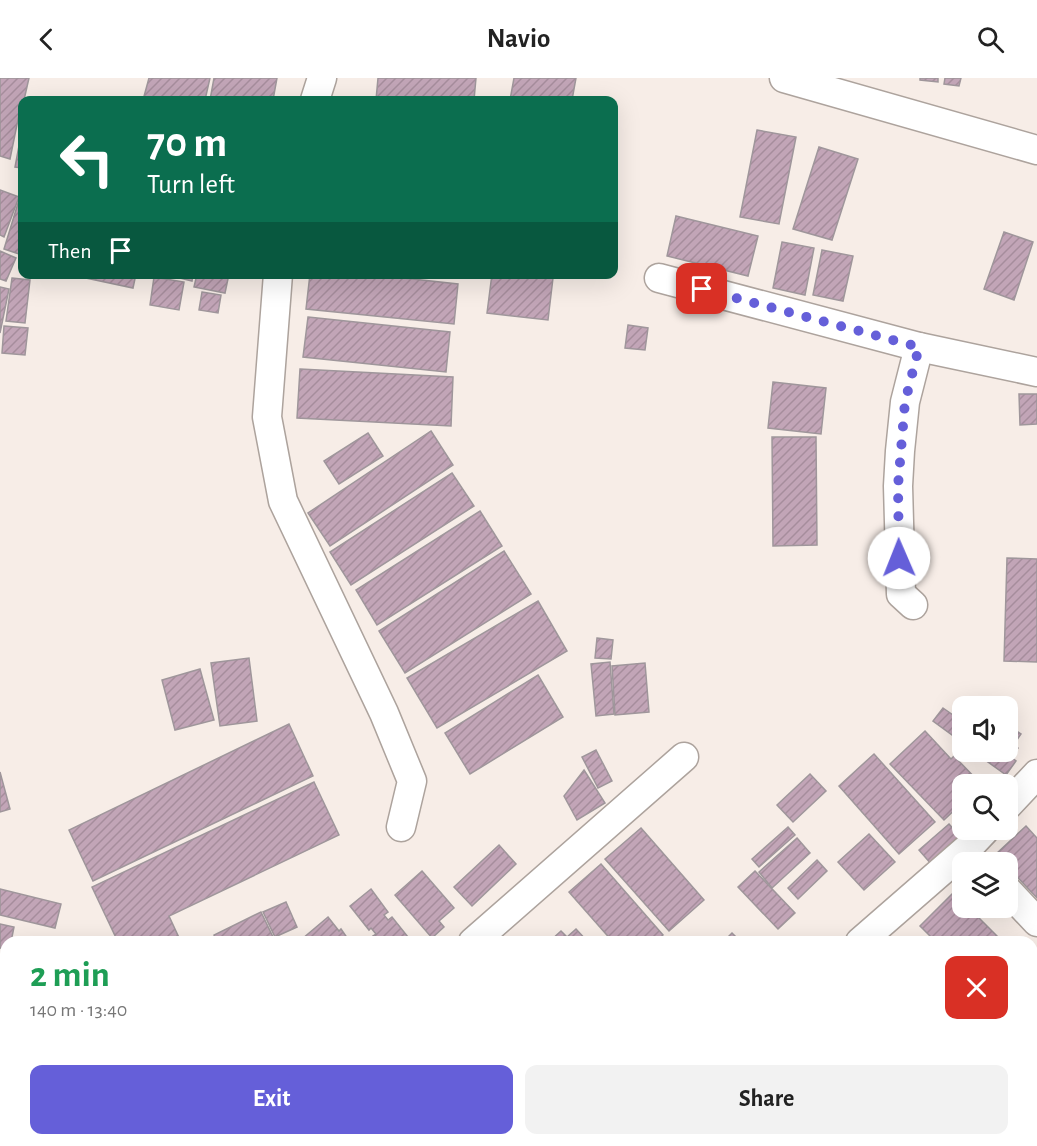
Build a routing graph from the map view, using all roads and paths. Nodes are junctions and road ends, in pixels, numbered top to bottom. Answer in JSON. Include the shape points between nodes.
{"nodes":[{"id":1,"x":322,"y":78,"type":"edge"},
{"id":2,"x":784,"y":78,"type":"edge"},
{"id":3,"x":316,"y":96,"type":"edge"},
{"id":4,"x":1037,"y":150,"type":"edge"},
{"id":5,"x":659,"y":278,"type":"dead end"},
{"id":6,"x":278,"y":279,"type":"edge"},
{"id":7,"x":919,"y":347,"type":"junction"},
{"id":8,"x":1037,"y":372,"type":"edge"},
{"id":9,"x":913,"y":605,"type":"dead end"},
{"id":10,"x":684,"y":757,"type":"dead end"},
{"id":11,"x":1037,"y":774,"type":"edge"},
{"id":12,"x":1018,"y":794,"type":"edge"},
{"id":13,"x":401,"y":827,"type":"dead end"},
{"id":14,"x":978,"y":847,"type":"edge"},
{"id":15,"x":1018,"y":902,"type":"edge"},
{"id":16,"x":1037,"y":922,"type":"edge"},
{"id":17,"x":480,"y":936,"type":"edge"},
{"id":18,"x":867,"y":936,"type":"edge"}],
"edges":[{"from":1,"to":3,"type":"street"},
{"from":2,"to":4,"type":"street"},
{"from":5,"to":7,"type":"street"},
{"from":6,"to":13,"type":"street","via":[[267,417],[283,501],[384,713],[412,781]]},
{"from":7,"to":8,"type":"street"},
{"from":7,"to":9,"type":"street","via":[[905,402],[898,486],[901,594]]},
{"from":10,"to":17,"type":"street"},
{"from":11,"to":12,"type":"street"},
{"from":14,"to":18,"type":"street"},
{"from":15,"to":16,"type":"street"}]}
